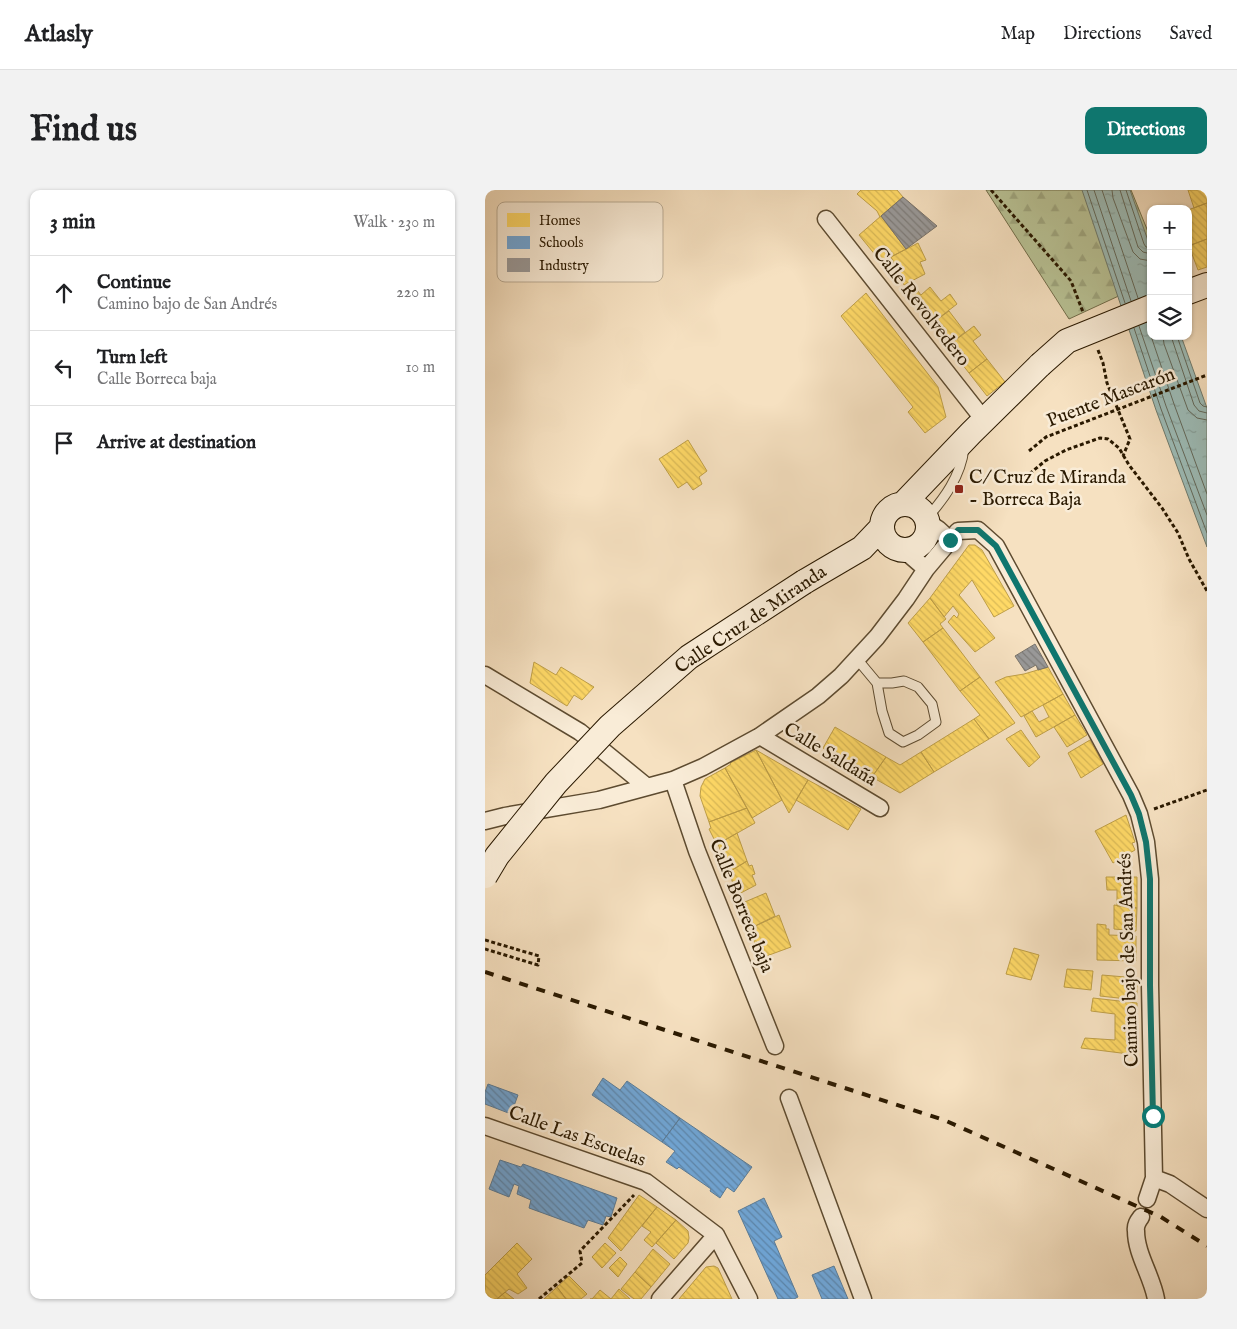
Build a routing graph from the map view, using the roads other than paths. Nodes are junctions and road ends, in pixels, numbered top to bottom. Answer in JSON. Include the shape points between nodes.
{"nodes":[{"id":1,"x":826,"y":220,"type":"dead end"},
{"id":2,"x":1207,"y":285,"type":"edge"},
{"id":3,"x":1192,"y":291,"type":"edge"},
{"id":4,"x":1147,"y":309,"type":"edge"},
{"id":5,"x":984,"y":420,"type":"junction"},
{"id":6,"x":966,"y":439,"type":"junction"},
{"id":7,"x":950,"y":456,"type":"junction"},
{"id":8,"x":903,"y":504,"type":"junction"},
{"id":9,"x":926,"y":519,"type":"junction"},
{"id":10,"x":950,"y":540,"type":"junction"},
{"id":11,"x":893,"y":541,"type":"junction"},
{"id":12,"x":926,"y":569,"type":"junction"},
{"id":13,"x":857,"y":659,"type":"junction"},
{"id":14,"x":485,"y":675,"type":"edge"},
{"id":15,"x":877,"y":683,"type":"junction"},
{"id":16,"x":760,"y":736,"type":"junction"},
{"id":17,"x":673,"y":780,"type":"junction"},
{"id":18,"x":646,"y":786,"type":"junction"},
{"id":19,"x":880,"y":808,"type":"dead end"},
{"id":20,"x":485,"y":821,"type":"edge"},
{"id":21,"x":485,"y":876,"type":"edge"},
{"id":22,"x":775,"y":1046,"type":"dead end"},
{"id":23,"x":789,"y":1098,"type":"dead end"},
{"id":24,"x":485,"y":1126,"type":"edge"},
{"id":25,"x":1154,"y":1178,"type":"junction"},
{"id":26,"x":1147,"y":1199,"type":"dead end"},
{"id":27,"x":1207,"y":1209,"type":"edge"},
{"id":28,"x":1141,"y":1217,"type":"dead end"},
{"id":29,"x":715,"y":1235,"type":"junction"},
{"id":30,"x":660,"y":1299,"type":"edge"},
{"id":31,"x":749,"y":1299,"type":"edge"},
{"id":32,"x":863,"y":1299,"type":"edge"},
{"id":33,"x":1155,"y":1299,"type":"edge"}],
"edges":[{"from":1,"to":5,"type":"street","name":"Calle Revolvedero"},
{"from":2,"to":3,"type":"street"},
{"from":4,"to":5,"type":"street","bridge":true,"via":[[1067,342]]},
{"from":5,"to":6,"type":"street"},
{"from":6,"to":7,"type":"street"},
{"from":6,"to":9,"type":"lane","via":[[963,460],[954,480],[942,502]]},
{"from":7,"to":8,"type":"street"},
{"from":7,"to":9,"type":"street"},
{"from":8,"to":9,"type":"street","via":[[916,507]]},
{"from":8,"to":11,"type":"street","via":[[886,514]]},
{"from":9,"to":10,"type":"street"},
{"from":9,"to":11,"type":"street","via":[[924,540],[916,548]]},
{"from":10,"to":12,"type":"street"},
{"from":10,"to":25,"type":"street","name":"Camino bajo de San Andrés","via":[[958,530],[978,530],[996,546],[1139,814],[1150,879]]},
{"from":11,"to":12,"type":"street"},
{"from":11,"to":21,"type":"street","name":"Calle Cruz de Miranda","bridge":true,"via":[[862,548],[689,657],[610,726],[556,783],[497,856]]},
{"from":12,"to":13,"type":"street","via":[[883,630]]},
{"from":13,"to":15,"type":"lane"},
{"from":13,"to":16,"type":"street","via":[[818,696]]},
{"from":14,"to":18,"type":"street","via":[[580,732]]},
{"from":15,"to":15,"type":"lane","via":[[889,733],[903,742],[937,722],[932,704],[918,688],[903,682]]},
{"from":16,"to":17,"type":"street"},
{"from":16,"to":19,"type":"street","name":"Calle Saldaña"},
{"from":17,"to":18,"type":"street"},
{"from":17,"to":22,"type":"street","name":"Calle Borreca baja","via":[[697,851]]},
{"from":18,"to":20,"type":"street","via":[[599,800]]},
{"from":23,"to":32,"type":"street"},
{"from":24,"to":29,"type":"street","name":"Calle Las Escuelas","via":[[646,1182]]},
{"from":25,"to":26,"type":"street","name":"Camino bajo de San Andrés"},
{"from":25,"to":27,"type":"street","via":[[1170,1184]]},
{"from":28,"to":33,"type":"street","via":[[1136,1231]]},
{"from":29,"to":30,"type":"street"},
{"from":29,"to":31,"type":"street","name":"Calle Las Escuelas"}]}
